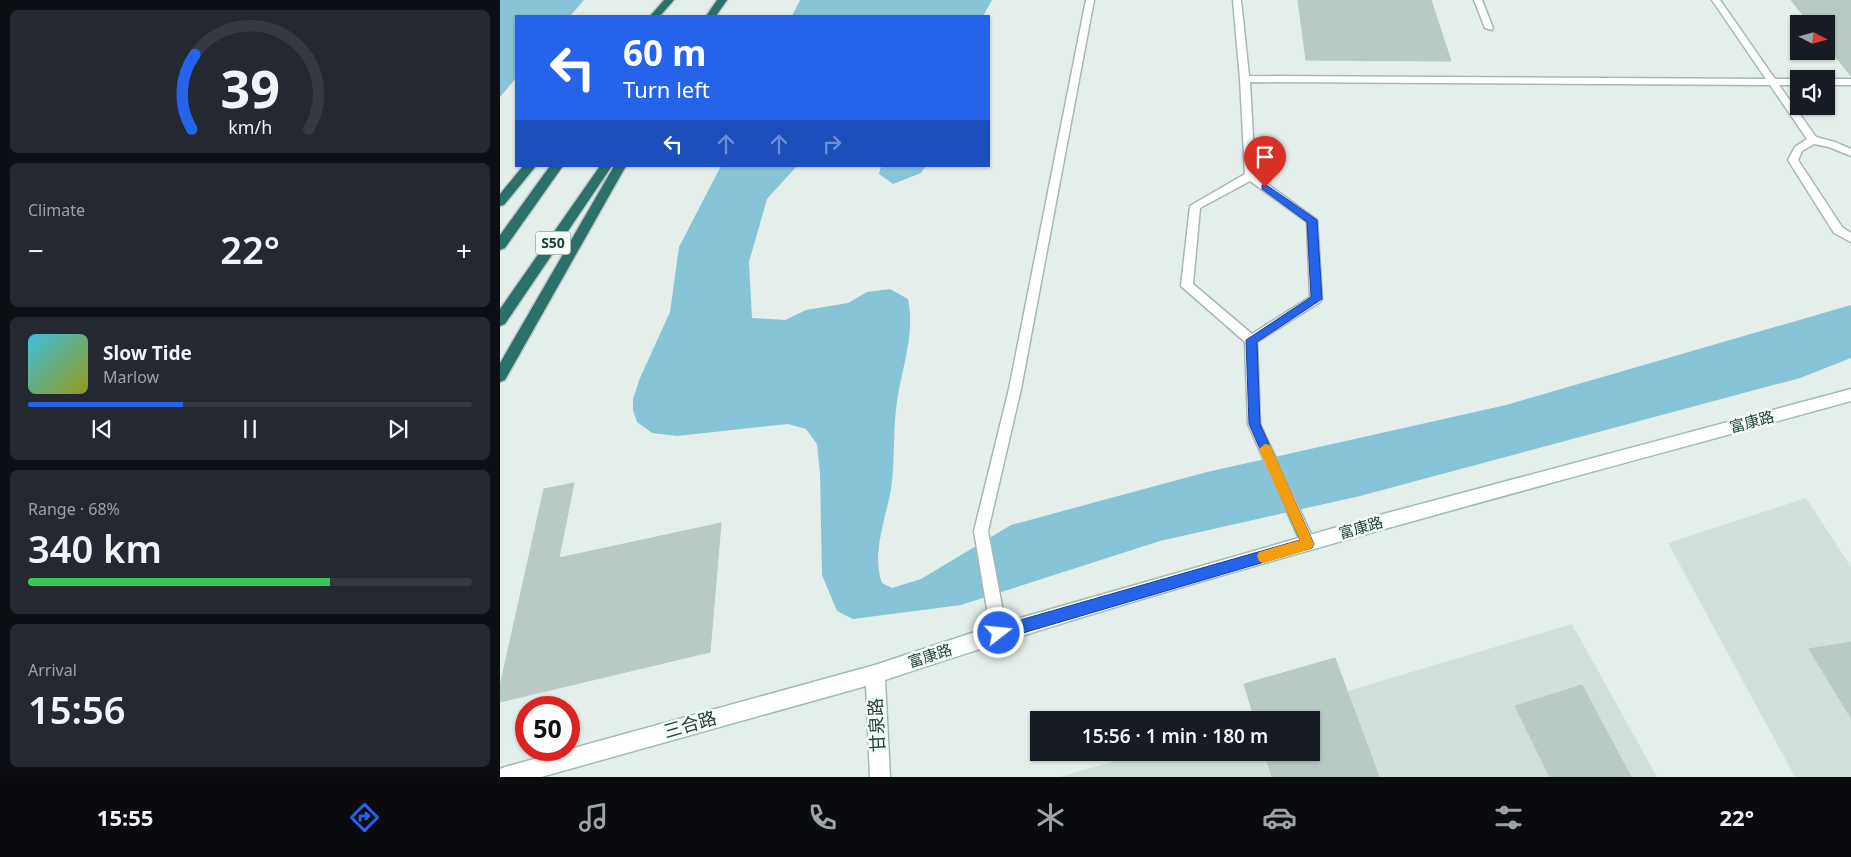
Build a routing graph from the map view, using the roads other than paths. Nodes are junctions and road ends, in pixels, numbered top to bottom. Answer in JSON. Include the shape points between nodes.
{"nodes":[{"id":1,"x":669,"y":0,"type":"edge"},
{"id":2,"x":676,"y":0,"type":"edge"},
{"id":3,"x":722,"y":0,"type":"edge"},
{"id":4,"x":1090,"y":0,"type":"edge"},
{"id":5,"x":1238,"y":0,"type":"edge"},
{"id":6,"x":1478,"y":0,"type":"edge"},
{"id":7,"x":1716,"y":0,"type":"edge"},
{"id":8,"x":657,"y":15,"type":"edge"},
{"id":9,"x":665,"y":15,"type":"edge"},
{"id":10,"x":712,"y":15,"type":"edge"},
{"id":11,"x":1489,"y":28,"type":"dead end"},
{"id":12,"x":1245,"y":79,"type":"junction"},
{"id":13,"x":1772,"y":81,"type":"junction"},
{"id":14,"x":1790,"y":82,"type":"edge"},
{"id":15,"x":1835,"y":82,"type":"edge"},
{"id":16,"x":1851,"y":82,"type":"edge"},
{"id":17,"x":1812,"y":140,"type":"junction"},
{"id":18,"x":1851,"y":153,"type":"edge"},
{"id":19,"x":529,"y":167,"type":"edge"},
{"id":20,"x":556,"y":167,"type":"edge"},
{"id":21,"x":605,"y":167,"type":"edge"},
{"id":22,"x":619,"y":167,"type":"edge"},
{"id":23,"x":1250,"y":176,"type":"junction"},
{"id":24,"x":500,"y":202,"type":"edge"},
{"id":25,"x":1851,"y":238,"type":"edge"},
{"id":26,"x":500,"y":245,"type":"edge"},
{"id":27,"x":500,"y":320,"type":"edge"},
{"id":28,"x":1251,"y":340,"type":"junction"},
{"id":29,"x":500,"y":376,"type":"edge"},
{"id":30,"x":1851,"y":395,"type":"edge"},
{"id":31,"x":1308,"y":544,"type":"junction"},
{"id":32,"x":999,"y":633,"type":"junction"},
{"id":33,"x":875,"y":674,"type":"junction"},
{"id":34,"x":505,"y":777,"type":"edge"},
{"id":35,"x":880,"y":777,"type":"edge"}],
"edges":[{"from":1,"to":8,"type":"highway"},
{"from":2,"to":9,"type":"highway"},
{"from":3,"to":10,"type":"highway"},
{"from":4,"to":32,"type":"lane","via":[[1015,389],[981,531]]},
{"from":5,"to":12,"type":"lane"},
{"from":6,"to":11,"type":"lane"},
{"from":7,"to":13,"type":"lane"},
{"from":12,"to":13,"type":"lane"},
{"from":12,"to":23,"type":"lane"},
{"from":13,"to":14,"type":"lane"},
{"from":13,"to":17,"type":"lane"},
{"from":15,"to":16,"type":"lane"},
{"from":17,"to":18,"type":"lane","via":[[1832,144]]},
{"from":17,"to":25,"type":"lane","via":[[1798,149],[1793,160],[1838,230]]},
{"from":19,"to":24,"type":"highway"},
{"from":20,"to":26,"type":"highway","number":"S50"},
{"from":21,"to":27,"type":"highway","number":"S50"},
{"from":22,"to":29,"type":"highway"},
{"from":23,"to":28,"type":"lane","via":[[1195,206],[1187,286]]},
{"from":23,"to":28,"type":"lane","via":[[1312,220],[1316,299]]},
{"from":28,"to":31,"type":"lane","via":[[1254,424]]},
{"from":30,"to":31,"type":"main road","name":"富康路"},
{"from":31,"to":32,"type":"main road","name":"富康路"},
{"from":32,"to":33,"type":"main road","name":"富康路"},
{"from":33,"to":34,"type":"main road","name":"三合路"},
{"from":33,"to":35,"type":"main road","name":"甘泉路"}]}
